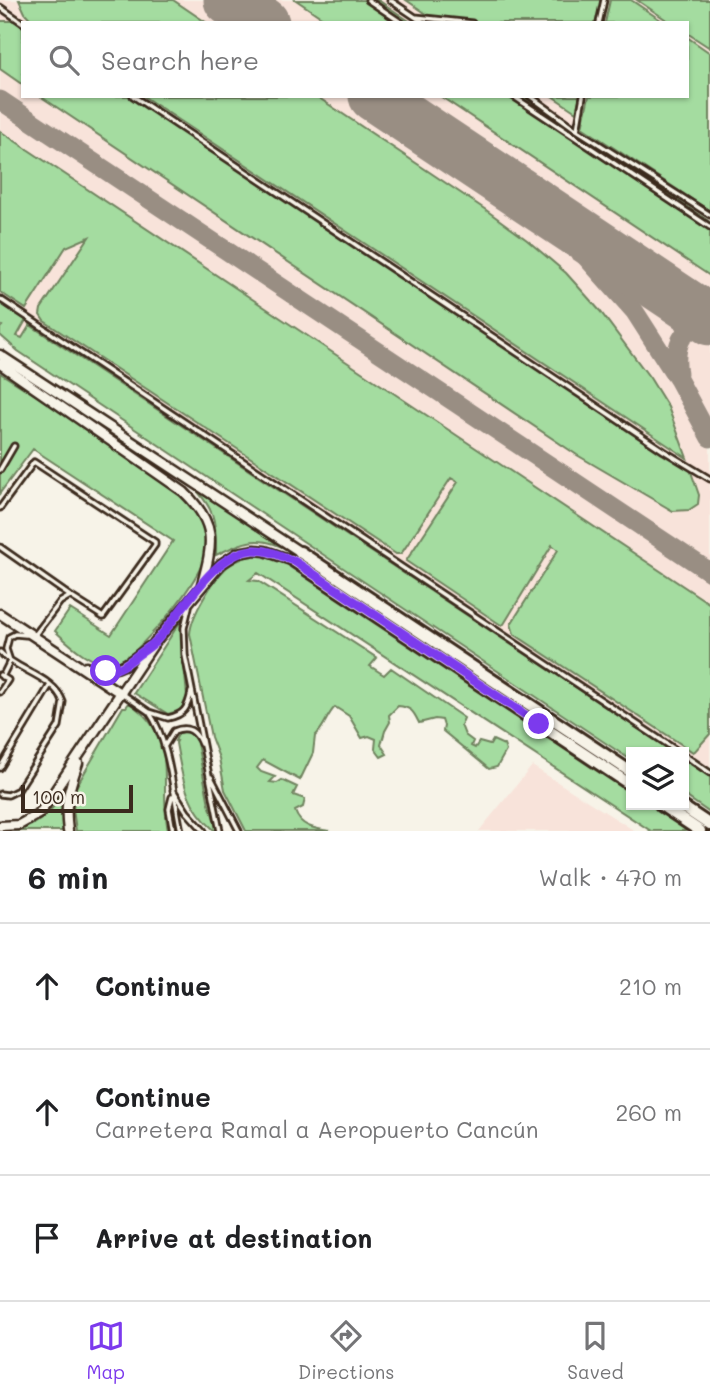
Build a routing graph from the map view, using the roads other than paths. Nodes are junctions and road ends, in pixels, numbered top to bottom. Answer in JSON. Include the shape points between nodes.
{"nodes":[{"id":1,"x":368,"y":0,"type":"edge"},
{"id":2,"x":390,"y":0,"type":"edge"},
{"id":3,"x":604,"y":0,"type":"edge"},
{"id":4,"x":0,"y":7,"type":"edge"},
{"id":5,"x":415,"y":17,"type":"junction"},
{"id":6,"x":399,"y":21,"type":"edge"},
{"id":7,"x":421,"y":21,"type":"edge"},
{"id":8,"x":453,"y":21,"type":"edge"},
{"id":9,"x":599,"y":21,"type":"edge"},
{"id":10,"x":21,"y":22,"type":"edge"},
{"id":11,"x":136,"y":98,"type":"edge"},
{"id":12,"x":516,"y":98,"type":"edge"},
{"id":13,"x":533,"y":98,"type":"edge"},
{"id":14,"x":583,"y":98,"type":"edge"},
{"id":15,"x":576,"y":130,"type":"junction"},
{"id":16,"x":710,"y":215,"type":"edge"},
{"id":17,"x":710,"y":227,"type":"edge"},
{"id":18,"x":0,"y":299,"type":"edge"},
{"id":19,"x":0,"y":355,"type":"edge"},
{"id":20,"x":0,"y":364,"type":"edge"},
{"id":21,"x":14,"y":446,"type":"dead end"},
{"id":22,"x":0,"y":470,"type":"edge"},
{"id":23,"x":710,"y":479,"type":"edge"},
{"id":24,"x":0,"y":508,"type":"edge"},
{"id":25,"x":0,"y":547,"type":"edge"},
{"id":26,"x":297,"y":557,"type":"junction"},
{"id":27,"x":201,"y":586,"type":"junction"},
{"id":28,"x":70,"y":596,"type":"junction"},
{"id":29,"x":192,"y":598,"type":"junction"},
{"id":30,"x":0,"y":614,"type":"edge"},
{"id":31,"x":35,"y":636,"type":"junction"},
{"id":32,"x":155,"y":642,"type":"junction"},
{"id":33,"x":0,"y":652,"type":"edge"},
{"id":34,"x":10,"y":661,"type":"junction"},
{"id":35,"x":79,"y":666,"type":"junction"},
{"id":36,"x":1,"y":676,"type":"edge"},
{"id":37,"x":50,"y":685,"type":"junction"},
{"id":38,"x":191,"y":690,"type":"junction"},
{"id":39,"x":0,"y":692,"type":"edge"},
{"id":40,"x":120,"y":693,"type":"junction"},
{"id":41,"x":149,"y":712,"type":"junction"},
{"id":42,"x":164,"y":747,"type":"junction"},
{"id":43,"x":672,"y":747,"type":"edge"},
{"id":44,"x":83,"y":749,"type":"junction"},
{"id":45,"x":206,"y":756,"type":"junction"},
{"id":46,"x":689,"y":759,"type":"edge"},
{"id":47,"x":0,"y":768,"type":"edge"},
{"id":48,"x":626,"y":769,"type":"edge"},
{"id":49,"x":208,"y":771,"type":"junction"},
{"id":50,"x":710,"y":773,"type":"edge"},
{"id":51,"x":626,"y":782,"type":"edge"},
{"id":52,"x":172,"y":788,"type":"junction"},
{"id":53,"x":0,"y":794,"type":"edge"},
{"id":54,"x":173,"y":795,"type":"junction"},
{"id":55,"x":668,"y":810,"type":"edge"},
{"id":56,"x":688,"y":810,"type":"edge"},
{"id":57,"x":710,"y":825,"type":"edge"},
{"id":58,"x":0,"y":826,"type":"edge"},
{"id":59,"x":68,"y":831,"type":"edge"},
{"id":60,"x":173,"y":831,"type":"edge"},
{"id":61,"x":181,"y":831,"type":"edge"},
{"id":62,"x":204,"y":831,"type":"edge"},
{"id":63,"x":220,"y":831,"type":"edge"},
{"id":64,"x":239,"y":831,"type":"edge"},
{"id":65,"x":700,"y":831,"type":"edge"}],
"edges":[{"from":1,"to":6,"type":"lane"},
{"from":2,"to":5,"type":"lane"},
{"from":3,"to":9,"type":"lane"},
{"from":4,"to":10,"type":"lane"},
{"from":5,"to":7,"type":"lane"},
{"from":5,"to":8,"type":"lane"},
{"from":11,"to":23,"type":"lane"},
{"from":12,"to":17,"type":"lane"},
{"from":13,"to":15,"type":"lane"},
{"from":14,"to":15,"type":"lane"},
{"from":15,"to":16,"type":"lane"},
{"from":18,"to":43,"type":"lane"},
{"from":19,"to":26,"type":"street"},
{"from":20,"to":27,"type":"street","via":[[199,507],[211,540]]},
{"from":21,"to":22,"type":"lane"},
{"from":24,"to":28,"type":"lane","via":[[32,462],[37,462],[155,542],[103,617]]},
{"from":25,"to":28,"type":"lane"},
{"from":26,"to":27,"type":"street","via":[[265,551],[237,553]]},
{"from":26,"to":48,"type":"main road"},
{"from":26,"to":51,"type":"main road"},
{"from":27,"to":29,"type":"street"},
{"from":28,"to":31,"type":"lane","via":[[60,602]]},
{"from":29,"to":32,"type":"street"},
{"from":29,"to":38,"type":"lane","via":[[183,639]]},
{"from":30,"to":31,"type":"street"},
{"from":31,"to":34,"type":"lane","via":[[9,637]]},
{"from":31,"to":35,"type":"street"},
{"from":32,"to":35,"type":"street","via":[[118,669]]},
{"from":32,"to":40,"type":"street"},
{"from":33,"to":34,"type":"lane"},
{"from":34,"to":36,"type":"lane"},
{"from":34,"to":37,"type":"lane"},
{"from":35,"to":40,"type":"street"},
{"from":36,"to":39,"type":"lane","via":[[8,680]]},
{"from":37,"to":47,"type":"lane"},
{"from":37,"to":53,"type":"lane","via":[[63,702],[59,726],[18,790]]},
{"from":38,"to":41,"type":"lane","via":[[181,714],[168,718]]},
{"from":38,"to":45,"type":"lane"},
{"from":40,"to":41,"type":"lane"},
{"from":40,"to":44,"type":"street"},
{"from":41,"to":42,"type":"lane"},
{"from":42,"to":45,"type":"lane","via":[[174,731],[189,729],[198,736]]},
{"from":42,"to":52,"type":"lane"},
{"from":44,"to":58,"type":"street","via":[[40,813],[19,825]]},
{"from":44,"to":59,"type":"street","via":[[66,796]]},
{"from":45,"to":49,"type":"lane"},
{"from":46,"to":50,"type":"lane"},
{"from":49,"to":63,"type":"lane"},
{"from":49,"to":64,"type":"lane"},
{"from":52,"to":54,"type":"lane"},
{"from":52,"to":62,"type":"lane"},
{"from":54,"to":60,"type":"lane","via":[[169,809]]},
{"from":54,"to":61,"type":"lane"},
{"from":55,"to":65,"type":"main road"},
{"from":56,"to":57,"type":"main road"}]}
